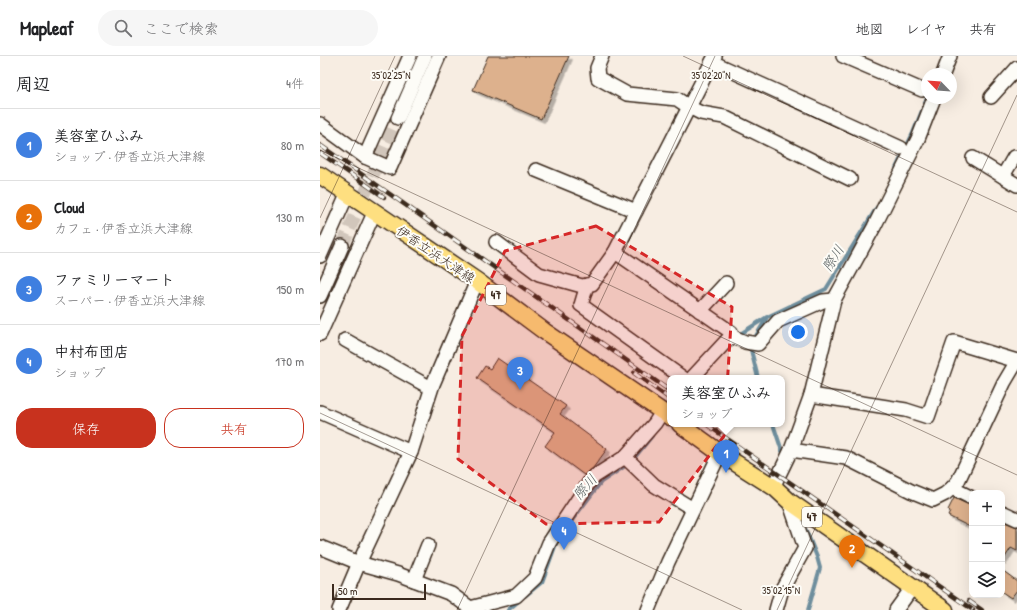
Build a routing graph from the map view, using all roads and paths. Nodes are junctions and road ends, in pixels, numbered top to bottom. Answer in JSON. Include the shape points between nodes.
{"nodes":[{"id":1,"x":410,"y":56,"type":"edge"},
{"id":2,"x":425,"y":56,"type":"edge"},
{"id":3,"x":439,"y":56,"type":"edge"},
{"id":4,"x":602,"y":56,"type":"edge"},
{"id":5,"x":843,"y":56,"type":"edge"},
{"id":6,"x":950,"y":56,"type":"edge"},
{"id":7,"x":714,"y":59,"type":"edge"},
{"id":8,"x":945,"y":68,"type":"edge"},
{"id":9,"x":1017,"y":68,"type":"edge"},
{"id":10,"x":921,"y":90,"type":"edge"},
{"id":11,"x":991,"y":96,"type":"dead end"},
{"id":12,"x":932,"y":104,"type":"edge"},
{"id":13,"x":689,"y":107,"type":"junction"},
{"id":14,"x":398,"y":118,"type":"tunnel mouth"},
{"id":15,"x":320,"y":124,"type":"edge"},
{"id":16,"x":901,"y":148,"type":"dead end"},
{"id":17,"x":365,"y":157,"type":"junction"},
{"id":18,"x":1014,"y":157,"type":"dead end"},
{"id":19,"x":973,"y":158,"type":"dead end"},
{"id":20,"x":536,"y":170,"type":"dead end"},
{"id":21,"x":320,"y":175,"type":"edge"},
{"id":22,"x":1002,"y":176,"type":"junction"},
{"id":23,"x":850,"y":179,"type":"dead end"},
{"id":24,"x":1017,"y":185,"type":"edge"},
{"id":25,"x":347,"y":195,"type":"junction"},
{"id":26,"x":636,"y":211,"type":"junction"},
{"id":27,"x":374,"y":213,"type":"junction"},
{"id":28,"x":496,"y":242,"type":"dead end"},
{"id":29,"x":342,"y":246,"type":"tunnel mouth"},
{"id":30,"x":616,"y":252,"type":"junction"},
{"id":31,"x":320,"y":256,"type":"edge"},
{"id":32,"x":477,"y":281,"type":"junction"},
{"id":33,"x":726,"y":283,"type":"dead end"},
{"id":34,"x":587,"y":285,"type":"junction"},
{"id":35,"x":320,"y":296,"type":"edge"},
{"id":36,"x":834,"y":300,"type":"junction"},
{"id":37,"x":700,"y":311,"type":"junction"},
{"id":38,"x":320,"y":334,"type":"edge"},
{"id":39,"x":738,"y":339,"type":"junction"},
{"id":40,"x":346,"y":340,"type":"dead end"},
{"id":41,"x":1017,"y":361,"type":"edge"},
{"id":42,"x":679,"y":375,"type":"edge"},
{"id":43,"x":696,"y":375,"type":"edge"},
{"id":44,"x":432,"y":388,"type":"junction"},
{"id":45,"x":811,"y":395,"type":"junction"},
{"id":46,"x":320,"y":412,"type":"edge"},
{"id":47,"x":666,"y":414,"type":"edge"},
{"id":48,"x":684,"y":427,"type":"edge"},
{"id":49,"x":791,"y":450,"type":"junction"},
{"id":50,"x":411,"y":452,"type":"junction"},
{"id":51,"x":720,"y":453,"type":"junction"},
{"id":52,"x":625,"y":458,"type":"junction"},
{"id":53,"x":775,"y":488,"type":"junction"},
{"id":54,"x":952,"y":488,"type":"junction"},
{"id":55,"x":969,"y":496,"type":"edge"},
{"id":56,"x":789,"y":501,"type":"junction"},
{"id":57,"x":693,"y":509,"type":"junction"},
{"id":58,"x":1005,"y":513,"type":"edge"},
{"id":59,"x":1017,"y":519,"type":"edge"},
{"id":60,"x":428,"y":545,"type":"dead end"},
{"id":61,"x":320,"y":547,"type":"edge"},
{"id":62,"x":359,"y":563,"type":"junction"},
{"id":63,"x":414,"y":580,"type":"junction"},
{"id":64,"x":912,"y":588,"type":"junction"},
{"id":65,"x":471,"y":609,"type":"edge"},
{"id":66,"x":339,"y":610,"type":"edge"},
{"id":67,"x":648,"y":610,"type":"edge"},
{"id":68,"x":776,"y":610,"type":"edge"},
{"id":69,"x":896,"y":610,"type":"edge"},
{"id":70,"x":945,"y":610,"type":"edge"}],
"edges":[{"from":1,"to":17,"type":"street"},
{"from":2,"to":14,"type":"street"},
{"from":3,"to":17,"type":"street","via":[[390,168]]},
{"from":4,"to":13,"type":"street","via":[[597,68],[598,78],[628,94],[677,99]]},
{"from":5,"to":10,"type":"street"},
{"from":6,"to":8,"type":"street"},
{"from":7,"to":13,"type":"street"},
{"from":7,"to":16,"type":"street"},
{"from":9,"to":11,"type":"street"},
{"from":12,"to":36,"type":"street","via":[[918,138],[874,227]]},
{"from":13,"to":23,"type":"street","via":[[701,113],[724,117]]},
{"from":13,"to":26,"type":"street"},
{"from":15,"to":17,"type":"street"},
{"from":18,"to":22,"type":"street"},
{"from":19,"to":22,"type":"street"},
{"from":20,"to":26,"type":"street"},
{"from":21,"to":25,"type":"main road","name":"伊香立浜大津線","number":"47"},
{"from":22,"to":24,"type":"street"},
{"from":25,"to":27,"type":"main road","name":"伊香立浜大津線","number":"47"},
{"from":25,"to":31,"type":"street"},
{"from":26,"to":30,"type":"street"},
{"from":27,"to":32,"type":"main road","name":"伊香立浜大津線","number":"47"},
{"from":27,"to":38,"type":"street"},
{"from":28,"to":34,"type":"street","via":[[539,274],[582,286]]},
{"from":29,"to":35,"type":"street"},
{"from":30,"to":34,"type":"street","via":[[592,284]]},
{"from":30,"to":37,"type":"street"},
{"from":32,"to":44,"type":"street"},
{"from":32,"to":47,"type":"main road","name":"伊香立浜大津線","number":"47","via":[[544,331]]},
{"from":33,"to":37,"type":"street"},
{"from":34,"to":42,"type":"street","via":[[581,305]]},
{"from":36,"to":39,"type":"street","via":[[823,301],[778,321],[758,344]]},
{"from":36,"to":45,"type":"street"},
{"from":37,"to":39,"type":"street"},
{"from":39,"to":43,"type":"street"},
{"from":40,"to":44,"type":"street"},
{"from":41,"to":45,"type":"street","via":[[954,342],[928,417],[906,410]]},
{"from":41,"to":54,"type":"street","via":[[963,472]]},
{"from":44,"to":50,"type":"street"},
{"from":45,"to":49,"type":"street"},
{"from":46,"to":50,"type":"street"},
{"from":47,"to":52,"type":"street"},
{"from":48,"to":51,"type":"main road","number":"47"},
{"from":49,"to":53,"type":"street"},
{"from":49,"to":54,"type":"street","via":[[846,458],[933,500],[940,498]]},
{"from":50,"to":62,"type":"street"},
{"from":51,"to":53,"type":"main road","number":"47"},
{"from":51,"to":57,"type":"street"},
{"from":52,"to":57,"type":"street","via":[[654,485]]},
{"from":52,"to":65,"type":"street","via":[[592,478],[549,543],[534,578],[516,596]]},
{"from":53,"to":56,"type":"main road","number":"47"},
{"from":54,"to":55,"type":"street"},
{"from":56,"to":64,"type":"main road","number":"47"},
{"from":56,"to":68,"type":"street","via":[[805,548],[782,589]]},
{"from":57,"to":67,"type":"street"},
{"from":58,"to":59,"type":"street"},
{"from":60,"to":63,"type":"street"},
{"from":61,"to":62,"type":"street"},
{"from":62,"to":63,"type":"street"},
{"from":62,"to":66,"type":"street"},
{"from":63,"to":65,"type":"street","via":[[451,594]]},
{"from":64,"to":69,"type":"street"},
{"from":64,"to":70,"type":"main road","number":"47"}]}
